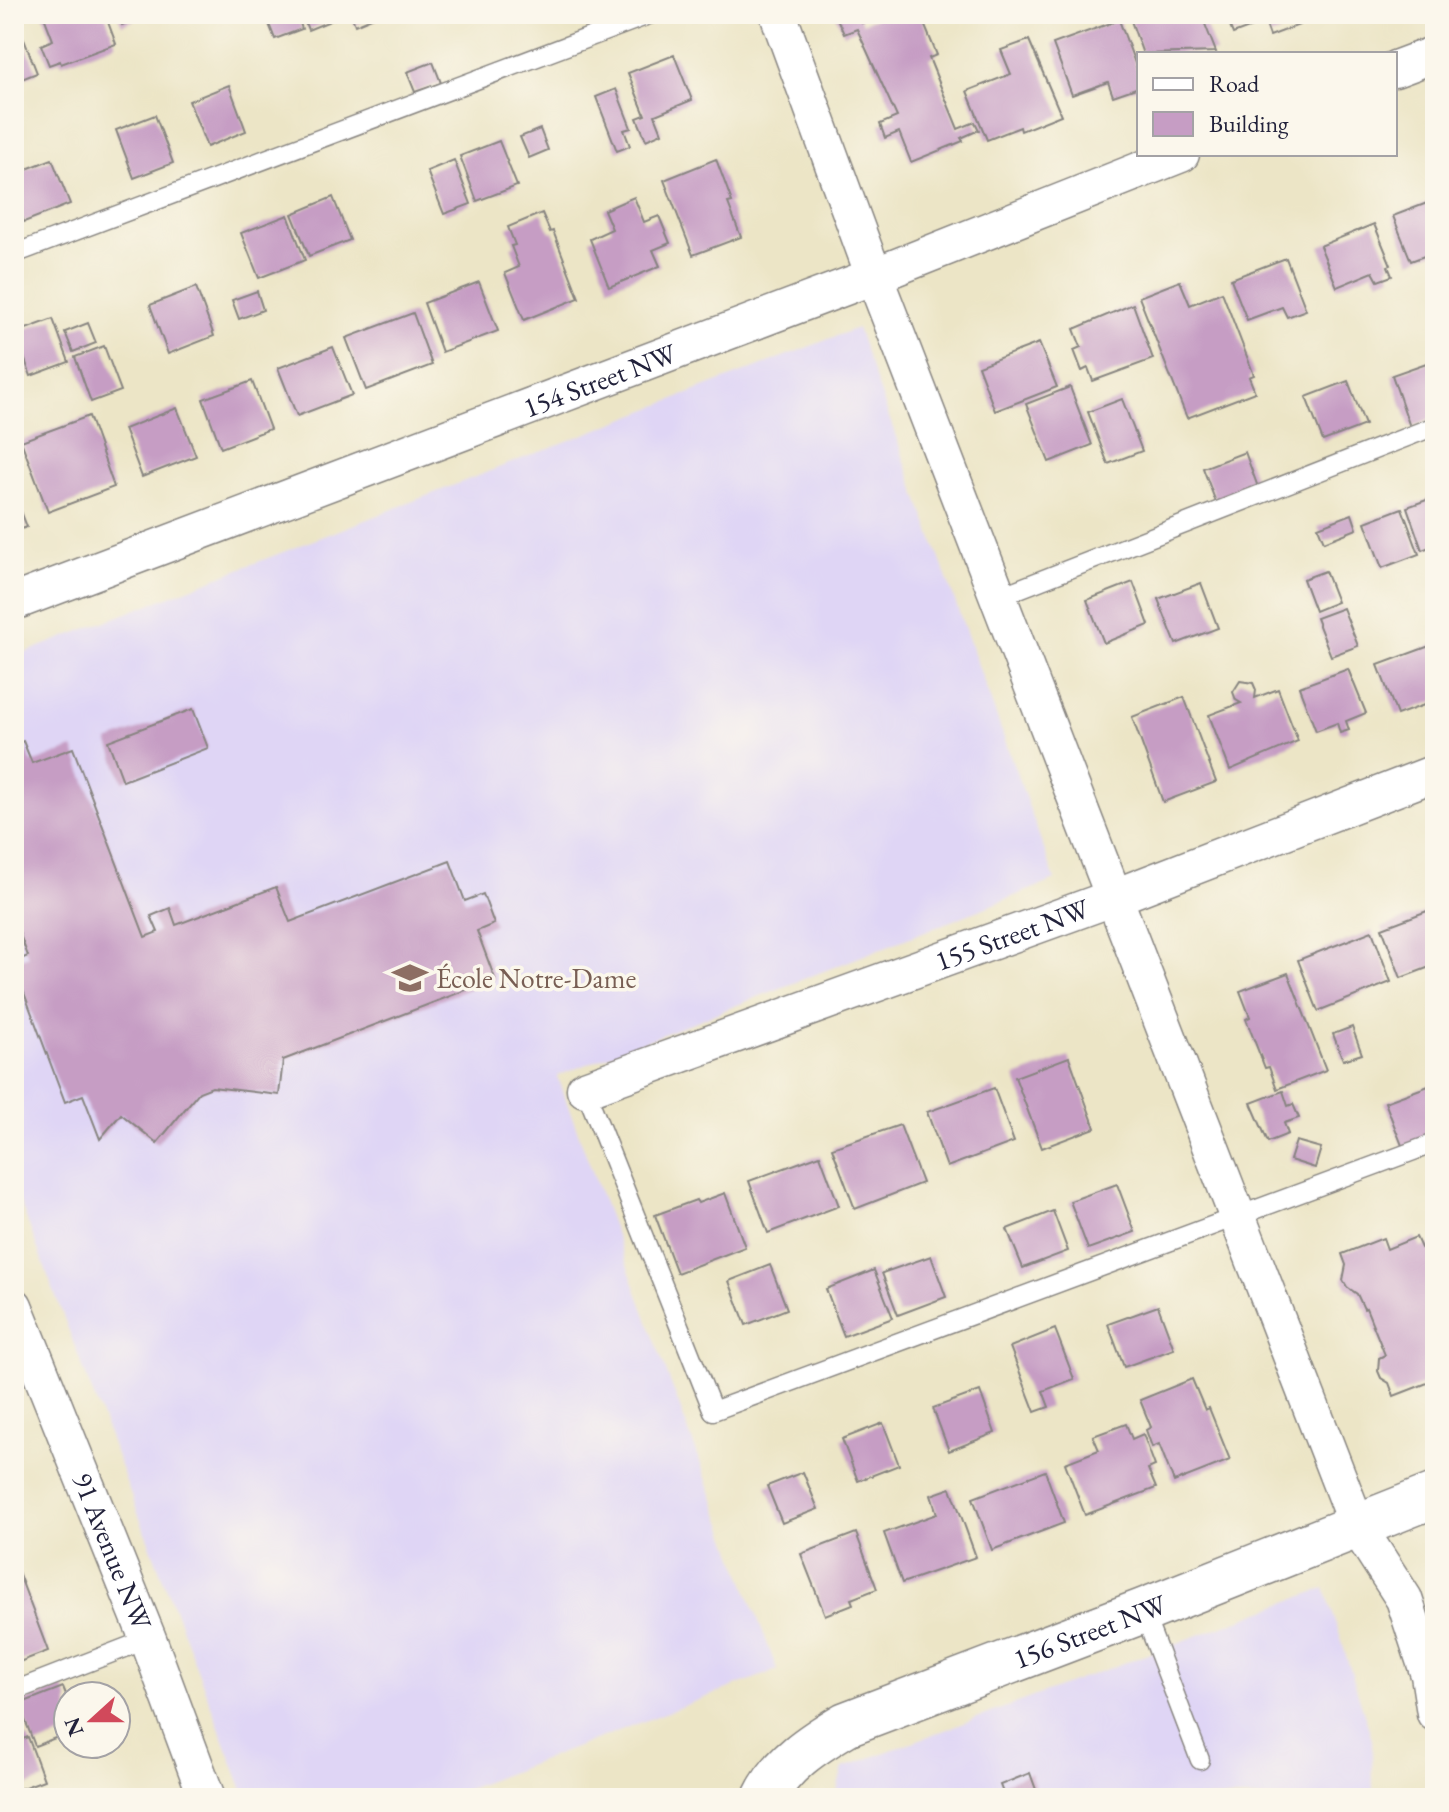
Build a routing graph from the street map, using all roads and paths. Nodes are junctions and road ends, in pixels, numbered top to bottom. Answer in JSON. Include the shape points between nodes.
{"nodes":[{"id":1,"x":651,"y":14,"type":"edge"},
{"id":2,"x":778,"y":14,"type":"edge"},
{"id":3,"x":1435,"y":54,"type":"edge"},
{"id":4,"x":1397,"y":68,"type":"edge"},
{"id":5,"x":1176,"y":156,"type":"edge"},
{"id":6,"x":14,"y":254,"type":"edge"},
{"id":7,"x":874,"y":276,"type":"junction"},
{"id":8,"x":1435,"y":426,"type":"edge"},
{"id":9,"x":998,"y":597,"type":"junction"},
{"id":10,"x":14,"y":602,"type":"edge"},
{"id":11,"x":1435,"y":773,"type":"edge"},
{"id":12,"x":1115,"y":897,"type":"junction"},
{"id":13,"x":585,"y":1089,"type":"joint"},
{"id":14,"x":1435,"y":1143,"type":"edge"},
{"id":15,"x":1237,"y":1218,"type":"junction"},
{"id":16,"x":14,"y":1306,"type":"edge"},
{"id":17,"x":1435,"y":1495,"type":"edge"},
{"id":18,"x":1357,"y":1526,"type":"junction"},
{"id":19,"x":1143,"y":1611,"type":"junction"},
{"id":20,"x":148,"y":1639,"type":"junction"},
{"id":21,"x":14,"y":1691,"type":"edge"},
{"id":22,"x":1435,"y":1713,"type":"edge"},
{"id":23,"x":1200,"y":1760,"type":"dead end"},
{"id":24,"x":207,"y":1798,"type":"edge"},
{"id":25,"x":765,"y":1798,"type":"edge"}],
"edges":[{"from":1,"to":6,"type":"lane"},
{"from":2,"to":7,"type":"street"},
{"from":3,"to":4,"type":"street"},
{"from":5,"to":7,"type":"street","name":"154 Street NW"},
{"from":7,"to":9,"type":"street"},
{"from":7,"to":10,"type":"street","name":"154 Street NW"},
{"from":8,"to":9,"type":"lane"},
{"from":9,"to":12,"type":"street"},
{"from":11,"to":12,"type":"street","name":"155 Street NW"},
{"from":12,"to":13,"type":"street","name":"155 Street NW"},
{"from":12,"to":15,"type":"street"},
{"from":13,"to":15,"type":"lane","via":[[713,1411]]},
{"from":14,"to":15,"type":"lane"},
{"from":15,"to":18,"type":"street"},
{"from":16,"to":20,"type":"street","name":"91 Avenue NW"},
{"from":17,"to":18,"type":"street","name":"156 Street NW"},
{"from":18,"to":19,"type":"street","name":"156 Street NW"},
{"from":18,"to":22,"type":"street","via":[[1404,1599],[1429,1675]]},
{"from":19,"to":23,"type":"lane"},
{"from":19,"to":25,"type":"street","name":"156 Street NW","via":[[846,1724],[807,1747],[771,1784]]},
{"from":20,"to":21,"type":"lane"},
{"from":20,"to":24,"type":"street","name":"91 Avenue NW"}]}
